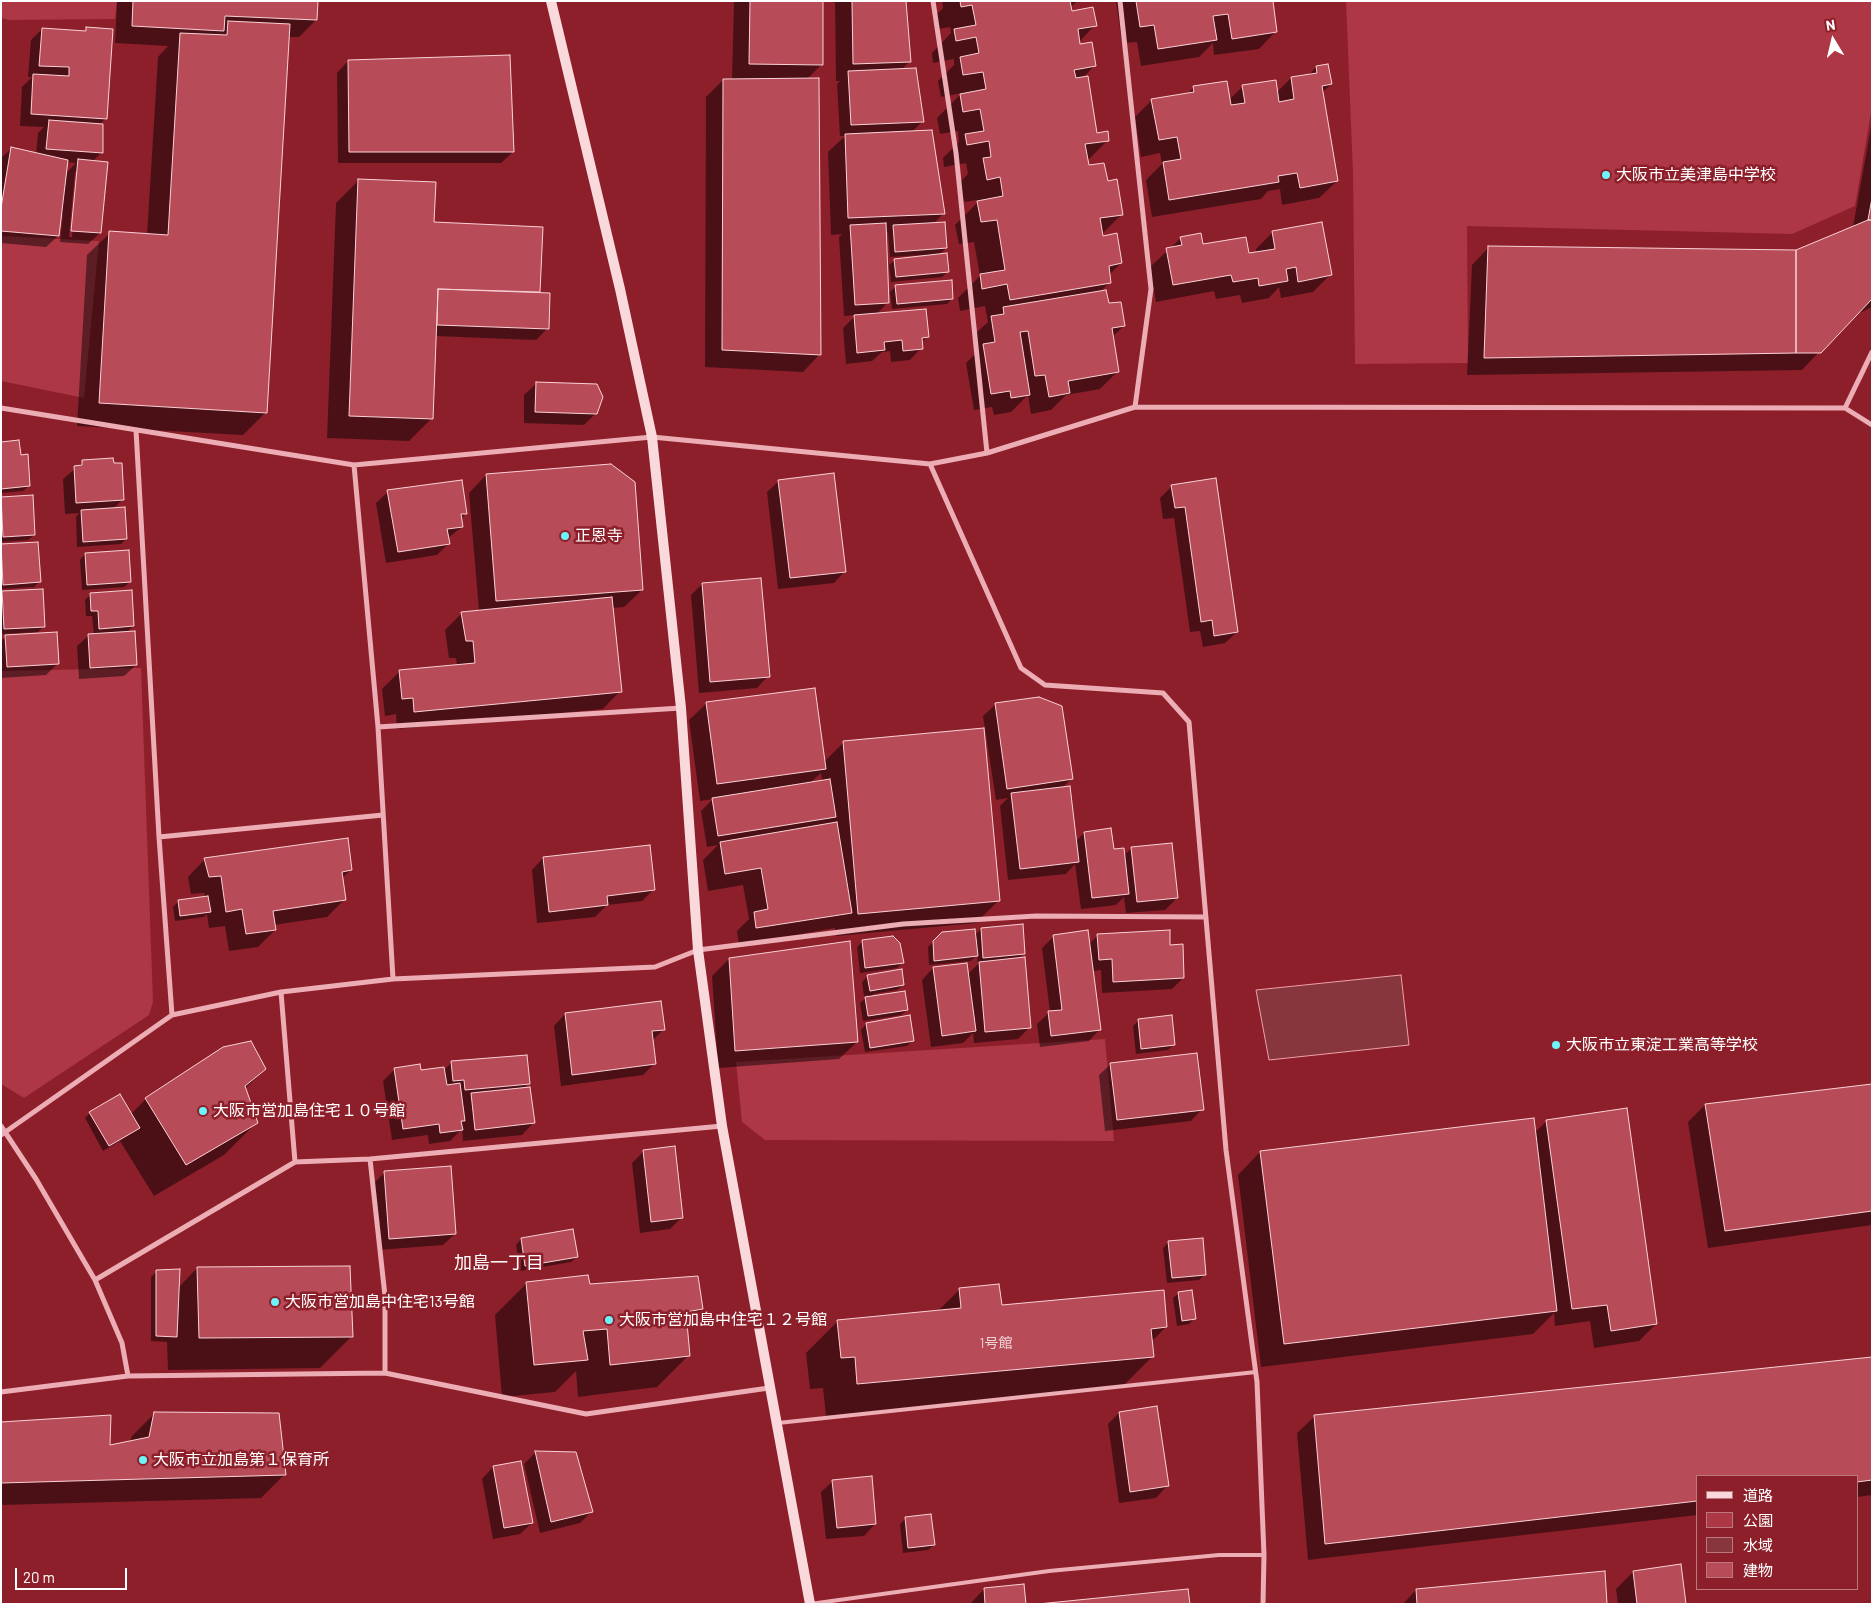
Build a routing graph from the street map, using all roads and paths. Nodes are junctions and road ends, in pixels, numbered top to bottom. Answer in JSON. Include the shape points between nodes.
{"nodes":[{"id":1,"x":551,"y":1,"type":"edge"},
{"id":2,"x":933,"y":1,"type":"edge"},
{"id":3,"x":1120,"y":1,"type":"edge"},
{"id":4,"x":1872,"y":352,"type":"edge"},
{"id":5,"x":1135,"y":407,"type":"junction"},
{"id":6,"x":1,"y":408,"type":"edge"},
{"id":7,"x":1845,"y":408,"type":"junction"},
{"id":8,"x":1872,"y":425,"type":"edge"},
{"id":9,"x":136,"y":430,"type":"junction"},
{"id":10,"x":652,"y":437,"type":"junction"},
{"id":11,"x":987,"y":454,"type":"junction"},
{"id":12,"x":930,"y":464,"type":"junction"},
{"id":13,"x":354,"y":465,"type":"junction"},
{"id":14,"x":681,"y":708,"type":"junction"},
{"id":15,"x":378,"y":727,"type":"junction"},
{"id":16,"x":383,"y":816,"type":"junction"},
{"id":17,"x":159,"y":837,"type":"junction"},
{"id":18,"x":1206,"y":917,"type":"junction"},
{"id":19,"x":698,"y":950,"type":"junction"},
{"id":20,"x":392,"y":979,"type":"junction"},
{"id":21,"x":281,"y":992,"type":"junction"},
{"id":22,"x":172,"y":1015,"type":"junction"},
{"id":23,"x":1,"y":1126,"type":"edge"},
{"id":24,"x":722,"y":1126,"type":"junction"},
{"id":25,"x":3,"y":1134,"type":"edge"},
{"id":26,"x":370,"y":1159,"type":"junction"},
{"id":27,"x":295,"y":1162,"type":"junction"},
{"id":28,"x":95,"y":1280,"type":"junction"},
{"id":29,"x":1256,"y":1372,"type":"junction"},
{"id":30,"x":384,"y":1373,"type":"junction"},
{"id":31,"x":128,"y":1376,"type":"junction"},
{"id":32,"x":769,"y":1388,"type":"junction"},
{"id":33,"x":1,"y":1392,"type":"edge"},
{"id":34,"x":776,"y":1424,"type":"junction"},
{"id":35,"x":1264,"y":1555,"type":"junction"},
{"id":36,"x":810,"y":1604,"type":"edge"},
{"id":37,"x":1263,"y":1604,"type":"edge"}],
"edges":[{"from":1,"to":10,"type":"street"},
{"from":2,"to":11,"type":"street","via":[[956,153]]},
{"from":3,"to":5,"type":"street","via":[[1151,289]]},
{"from":4,"to":7,"type":"street"},
{"from":5,"to":7,"type":"street"},
{"from":5,"to":11,"type":"street"},
{"from":6,"to":9,"type":"street"},
{"from":7,"to":8,"type":"street"},
{"from":9,"to":13,"type":"street"},
{"from":9,"to":17,"type":"street"},
{"from":10,"to":12,"type":"street"},
{"from":10,"to":13,"type":"street"},
{"from":10,"to":14,"type":"street"},
{"from":11,"to":12,"type":"street"},
{"from":12,"to":18,"type":"street","via":[[1021,668],[1045,685],[1163,693],[1189,722]]},
{"from":13,"to":15,"type":"street"},
{"from":14,"to":15,"type":"street"},
{"from":14,"to":19,"type":"street"},
{"from":15,"to":16,"type":"street"},
{"from":16,"to":17,"type":"street"},
{"from":16,"to":20,"type":"street"},
{"from":17,"to":22,"type":"street"},
{"from":18,"to":19,"type":"street","via":[[1036,916],[903,924]]},
{"from":18,"to":29,"type":"street","via":[[1226,1150]]},
{"from":19,"to":20,"type":"street","via":[[655,967]]},
{"from":19,"to":24,"type":"street"},
{"from":20,"to":21,"type":"street"},
{"from":21,"to":22,"type":"street"},
{"from":21,"to":27,"type":"street"},
{"from":22,"to":25,"type":"street"},
{"from":23,"to":25,"type":"street"},
{"from":24,"to":26,"type":"street"},
{"from":24,"to":32,"type":"street"},
{"from":25,"to":28,"type":"street","via":[[36,1179]]},
{"from":26,"to":27,"type":"street"},
{"from":26,"to":30,"type":"street","via":[[385,1296]]},
{"from":27,"to":28,"type":"street"},
{"from":28,"to":31,"type":"street","via":[[122,1343]]},
{"from":29,"to":34,"type":"lane"},
{"from":29,"to":35,"type":"street"},
{"from":30,"to":31,"type":"street"},
{"from":30,"to":32,"type":"street","via":[[586,1414]]},
{"from":31,"to":33,"type":"street"},
{"from":32,"to":34,"type":"street"},
{"from":34,"to":36,"type":"street"},
{"from":35,"to":36,"type":"lane","via":[[1219,1555],[1048,1571]]},
{"from":35,"to":37,"type":"street"}]}
